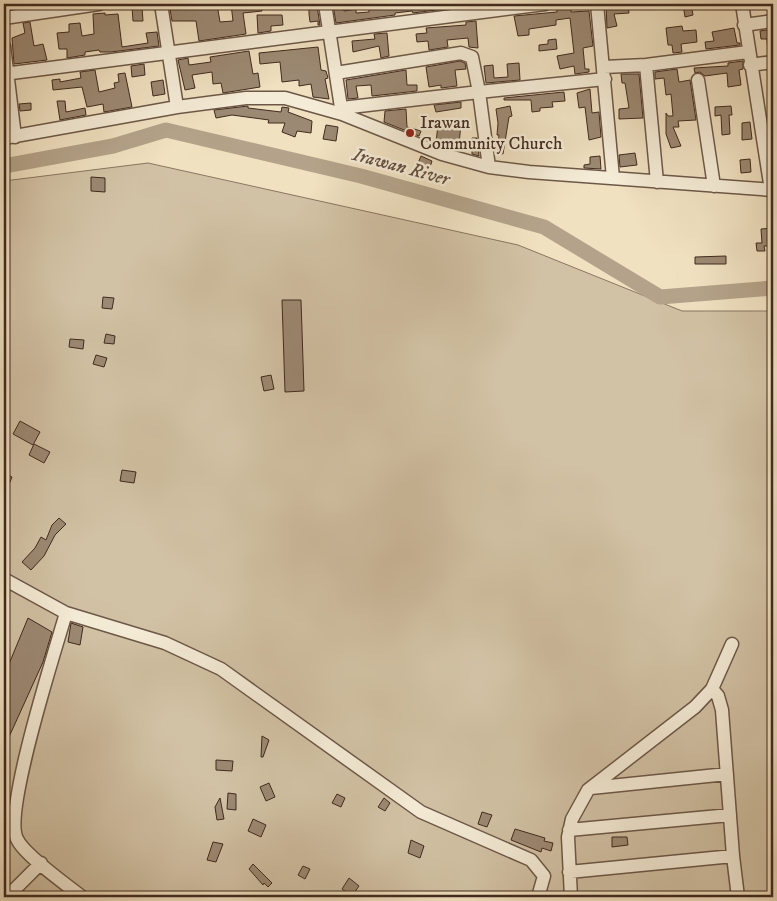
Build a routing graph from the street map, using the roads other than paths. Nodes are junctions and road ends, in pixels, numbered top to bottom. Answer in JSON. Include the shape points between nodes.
{"nodes":[{"id":1,"x":99,"y":4,"type":"edge"},
{"id":2,"x":161,"y":4,"type":"edge"},
{"id":3,"x":325,"y":4,"type":"edge"},
{"id":4,"x":545,"y":4,"type":"edge"},
{"id":5,"x":598,"y":4,"type":"edge"},
{"id":6,"x":742,"y":4,"type":"edge"},
{"id":7,"x":4,"y":18,"type":"edge"},
{"id":8,"x":773,"y":21,"type":"edge"},
{"id":9,"x":744,"y":25,"type":"junction"},
{"id":10,"x":328,"y":31,"type":"junction"},
{"id":11,"x":4,"y":46,"type":"edge"},
{"id":12,"x":748,"y":52,"type":"junction"},
{"id":13,"x":168,"y":54,"type":"junction"},
{"id":14,"x":773,"y":62,"type":"edge"},
{"id":15,"x":646,"y":65,"type":"junction"},
{"id":16,"x":750,"y":65,"type":"junction"},
{"id":17,"x":336,"y":73,"type":"junction"},
{"id":18,"x":605,"y":73,"type":"junction"},
{"id":19,"x":6,"y":74,"type":"edge"},
{"id":20,"x":698,"y":80,"type":"dead end"},
{"id":21,"x":479,"y":92,"type":"junction"},
{"id":22,"x":177,"y":107,"type":"junction"},
{"id":23,"x":342,"y":111,"type":"junction"},
{"id":24,"x":9,"y":138,"type":"edge"},
{"id":25,"x":489,"y":167,"type":"junction"},
{"id":26,"x":612,"y":178,"type":"junction"},
{"id":27,"x":657,"y":182,"type":"junction"},
{"id":28,"x":714,"y":186,"type":"junction"},
{"id":29,"x":772,"y":190,"type":"edge"},
{"id":30,"x":4,"y":579,"type":"edge"},
{"id":31,"x":66,"y":613,"type":"junction"},
{"id":32,"x":732,"y":644,"type":"dead end"},
{"id":33,"x":712,"y":689,"type":"junction"},
{"id":34,"x":727,"y":774,"type":"junction"},
{"id":35,"x":591,"y":788,"type":"junction"},
{"id":36,"x":730,"y":815,"type":"junction"},
{"id":37,"x":569,"y":830,"type":"junction"},
{"id":38,"x":733,"y":856,"type":"junction"},
{"id":39,"x":41,"y":863,"type":"junction"},
{"id":40,"x":569,"y":872,"type":"junction"},
{"id":41,"x":12,"y":893,"type":"edge"},
{"id":42,"x":26,"y":897,"type":"edge"},
{"id":43,"x":82,"y":897,"type":"edge"},
{"id":44,"x":538,"y":897,"type":"edge"},
{"id":45,"x":571,"y":897,"type":"edge"},
{"id":46,"x":738,"y":897,"type":"edge"}],
"edges":[{"from":1,"to":7,"type":"street"},
{"from":2,"to":13,"type":"street"},
{"from":3,"to":10,"type":"street"},
{"from":4,"to":10,"type":"street"},
{"from":5,"to":18,"type":"street"},
{"from":6,"to":9,"type":"street"},
{"from":8,"to":9,"type":"street"},
{"from":9,"to":12,"type":"street"},
{"from":10,"to":13,"type":"street"},
{"from":10,"to":17,"type":"street"},
{"from":11,"to":19,"type":"street"},
{"from":12,"to":15,"type":"street"},
{"from":12,"to":16,"type":"street"},
{"from":13,"to":19,"type":"street"},
{"from":13,"to":22,"type":"street"},
{"from":14,"to":16,"type":"street"},
{"from":15,"to":18,"type":"street"},
{"from":15,"to":27,"type":"street"},
{"from":16,"to":29,"type":"street"},
{"from":17,"to":21,"type":"street","via":[[461,53],[472,57]]},
{"from":17,"to":23,"type":"street"},
{"from":18,"to":21,"type":"street"},
{"from":18,"to":26,"type":"street"},
{"from":19,"to":24,"type":"street"},
{"from":20,"to":28,"type":"street"},
{"from":21,"to":23,"type":"street"},
{"from":21,"to":25,"type":"street"},
{"from":22,"to":23,"type":"street","via":[[246,98],[285,98]]},
{"from":22,"to":24,"type":"street"},
{"from":23,"to":25,"type":"street","via":[[417,145]]},
{"from":25,"to":26,"type":"street"},
{"from":26,"to":27,"type":"street"},
{"from":27,"to":28,"type":"street"},
{"from":28,"to":29,"type":"street"},
{"from":30,"to":31,"type":"street"},
{"from":31,"to":39,"type":"street","via":[[26,754],[13,821],[18,842]]},
{"from":31,"to":44,"type":"street","via":[[165,643],[221,669],[421,812],[531,860],[544,876]]},
{"from":32,"to":33,"type":"street"},
{"from":33,"to":34,"type":"street","via":[[722,710]]},
{"from":33,"to":35,"type":"street","via":[[695,707]]},
{"from":34,"to":35,"type":"street"},
{"from":34,"to":36,"type":"street"},
{"from":35,"to":37,"type":"street","via":[[572,818]]},
{"from":36,"to":37,"type":"street"},
{"from":36,"to":38,"type":"street"},
{"from":37,"to":40,"type":"street"},
{"from":38,"to":40,"type":"street"},
{"from":38,"to":46,"type":"street"},
{"from":39,"to":41,"type":"street"},
{"from":39,"to":43,"type":"street"},
{"from":40,"to":45,"type":"street"},
{"from":41,"to":42,"type":"street"}]}
